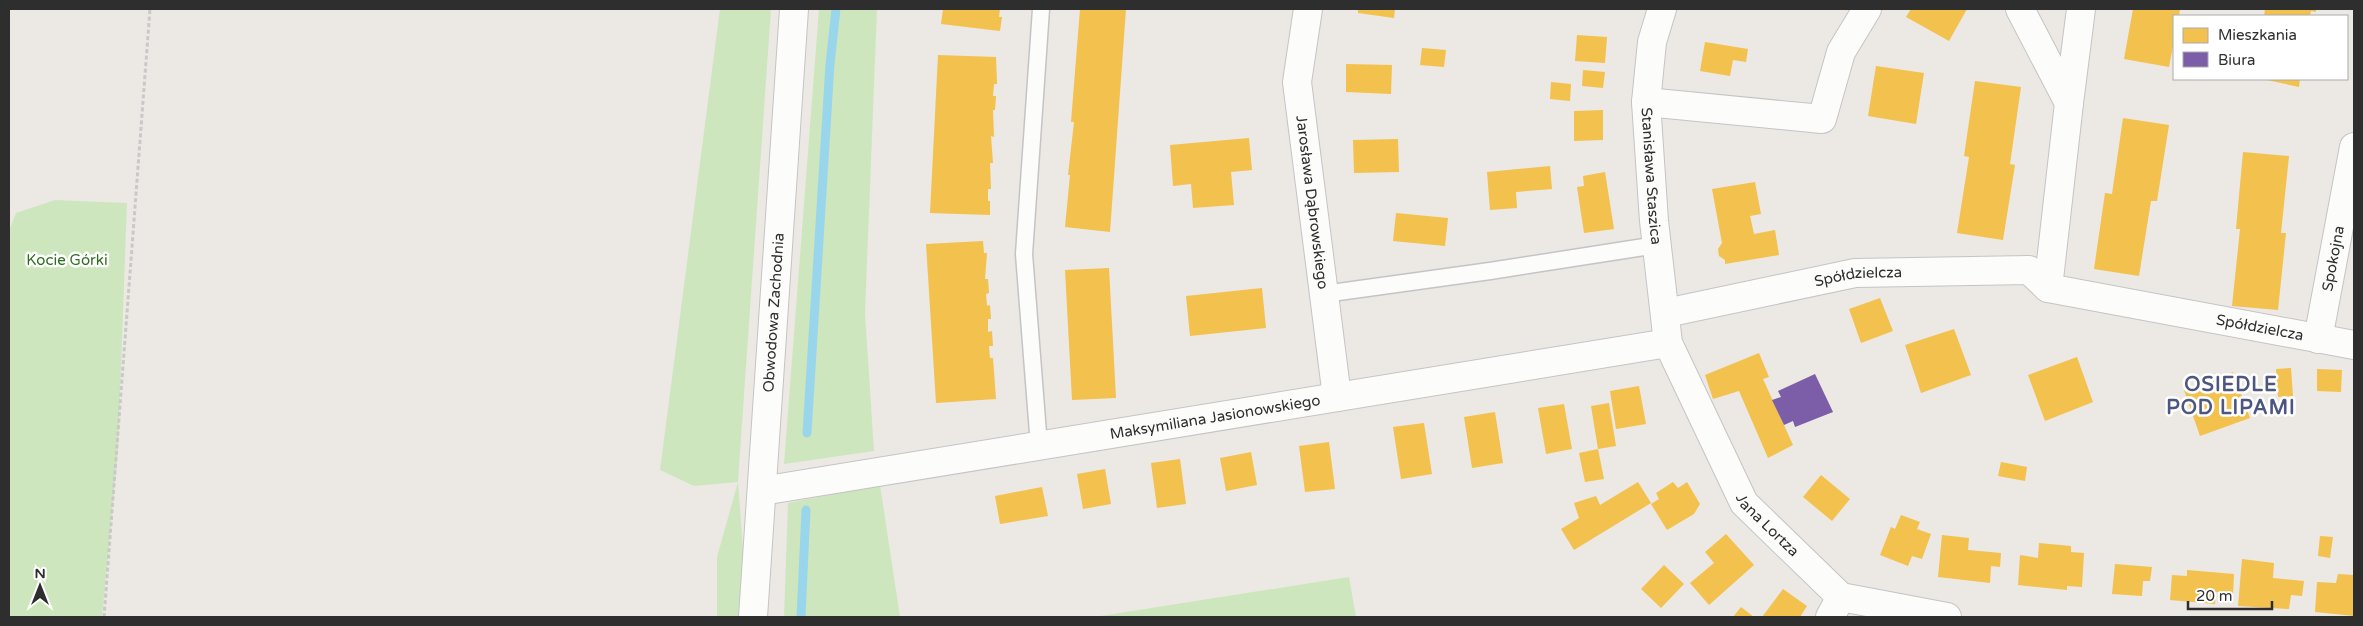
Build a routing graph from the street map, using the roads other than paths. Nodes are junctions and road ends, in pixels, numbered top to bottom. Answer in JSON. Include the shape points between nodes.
{"nodes":[{"id":1,"x":794,"y":9,"type":"edge"},
{"id":2,"x":1041,"y":9,"type":"edge"},
{"id":3,"x":1308,"y":9,"type":"edge"},
{"id":4,"x":1662,"y":9,"type":"edge"},
{"id":5,"x":1867,"y":9,"type":"edge"},
{"id":6,"x":2020,"y":9,"type":"edge"},
{"id":7,"x":2081,"y":9,"type":"edge"},
{"id":8,"x":1646,"y":102,"type":"junction"},
{"id":9,"x":2069,"y":102,"type":"junction"},
{"id":10,"x":2354,"y":147,"type":"edge"},
{"id":11,"x":1657,"y":245,"type":"junction"},
{"id":12,"x":2048,"y":288,"type":"junction"},
{"id":13,"x":1324,"y":294,"type":"junction"},
{"id":14,"x":1666,"y":312,"type":"junction"},
{"id":15,"x":2318,"y":339,"type":"junction"},
{"id":16,"x":1668,"y":343,"type":"junction"},
{"id":17,"x":2354,"y":344,"type":"edge"},
{"id":18,"x":1337,"y":397,"type":"junction"},
{"id":19,"x":1039,"y":446,"type":"junction"},
{"id":20,"x":762,"y":490,"type":"junction"},
{"id":21,"x":1835,"y":607,"type":"edge"},
{"id":22,"x":753,"y":617,"type":"edge"},
{"id":23,"x":1947,"y":617,"type":"edge"}],
"edges":[{"from":1,"to":20,"type":"street","name":"Obwodowa Zachodnia"},
{"from":2,"to":19,"type":"lane","via":[[1024,254]]},
{"from":3,"to":13,"type":"street","name":"Jarosława Dąbrowskiego","via":[[1297,82]]},
{"from":4,"to":8,"type":"street","name":"Stanisława Staszica","via":[[1652,42]]},
{"from":5,"to":8,"type":"street","via":[[1841,52],[1822,119]]},
{"from":6,"to":9,"type":"street"},
{"from":7,"to":9,"type":"street"},
{"from":8,"to":11,"type":"street","name":"Stanisława Staszica"},
{"from":9,"to":12,"type":"street"},
{"from":10,"to":15,"type":"street","name":"Spokojna"},
{"from":11,"to":13,"type":"lane"},
{"from":11,"to":14,"type":"street","name":"Stanisława Staszica"},
{"from":12,"to":14,"type":"street","name":"Spółdzielcza","via":[[2029,270],[1855,273]]},
{"from":12,"to":15,"type":"street","name":"Spółdzielcza"},
{"from":13,"to":18,"type":"street","name":"Jarosława Dąbrowskiego"},
{"from":14,"to":16,"type":"street","name":"Stanisława Staszica"},
{"from":15,"to":17,"type":"street","name":"Spółdzielcza"},
{"from":16,"to":18,"type":"street","name":"Maksymiliana Jasionowskiego"},
{"from":16,"to":21,"type":"street","name":"Jana Lortza","via":[[1744,503]]},
{"from":18,"to":19,"type":"street","name":"Maksymiliana Jasionowskiego"},
{"from":19,"to":20,"type":"street","name":"Maksymiliana Jasionowskiego"},
{"from":20,"to":22,"type":"street","name":"Obwodowa Zachodnia"},
{"from":21,"to":23,"type":"street","name":"Jana Lortza"}]}
